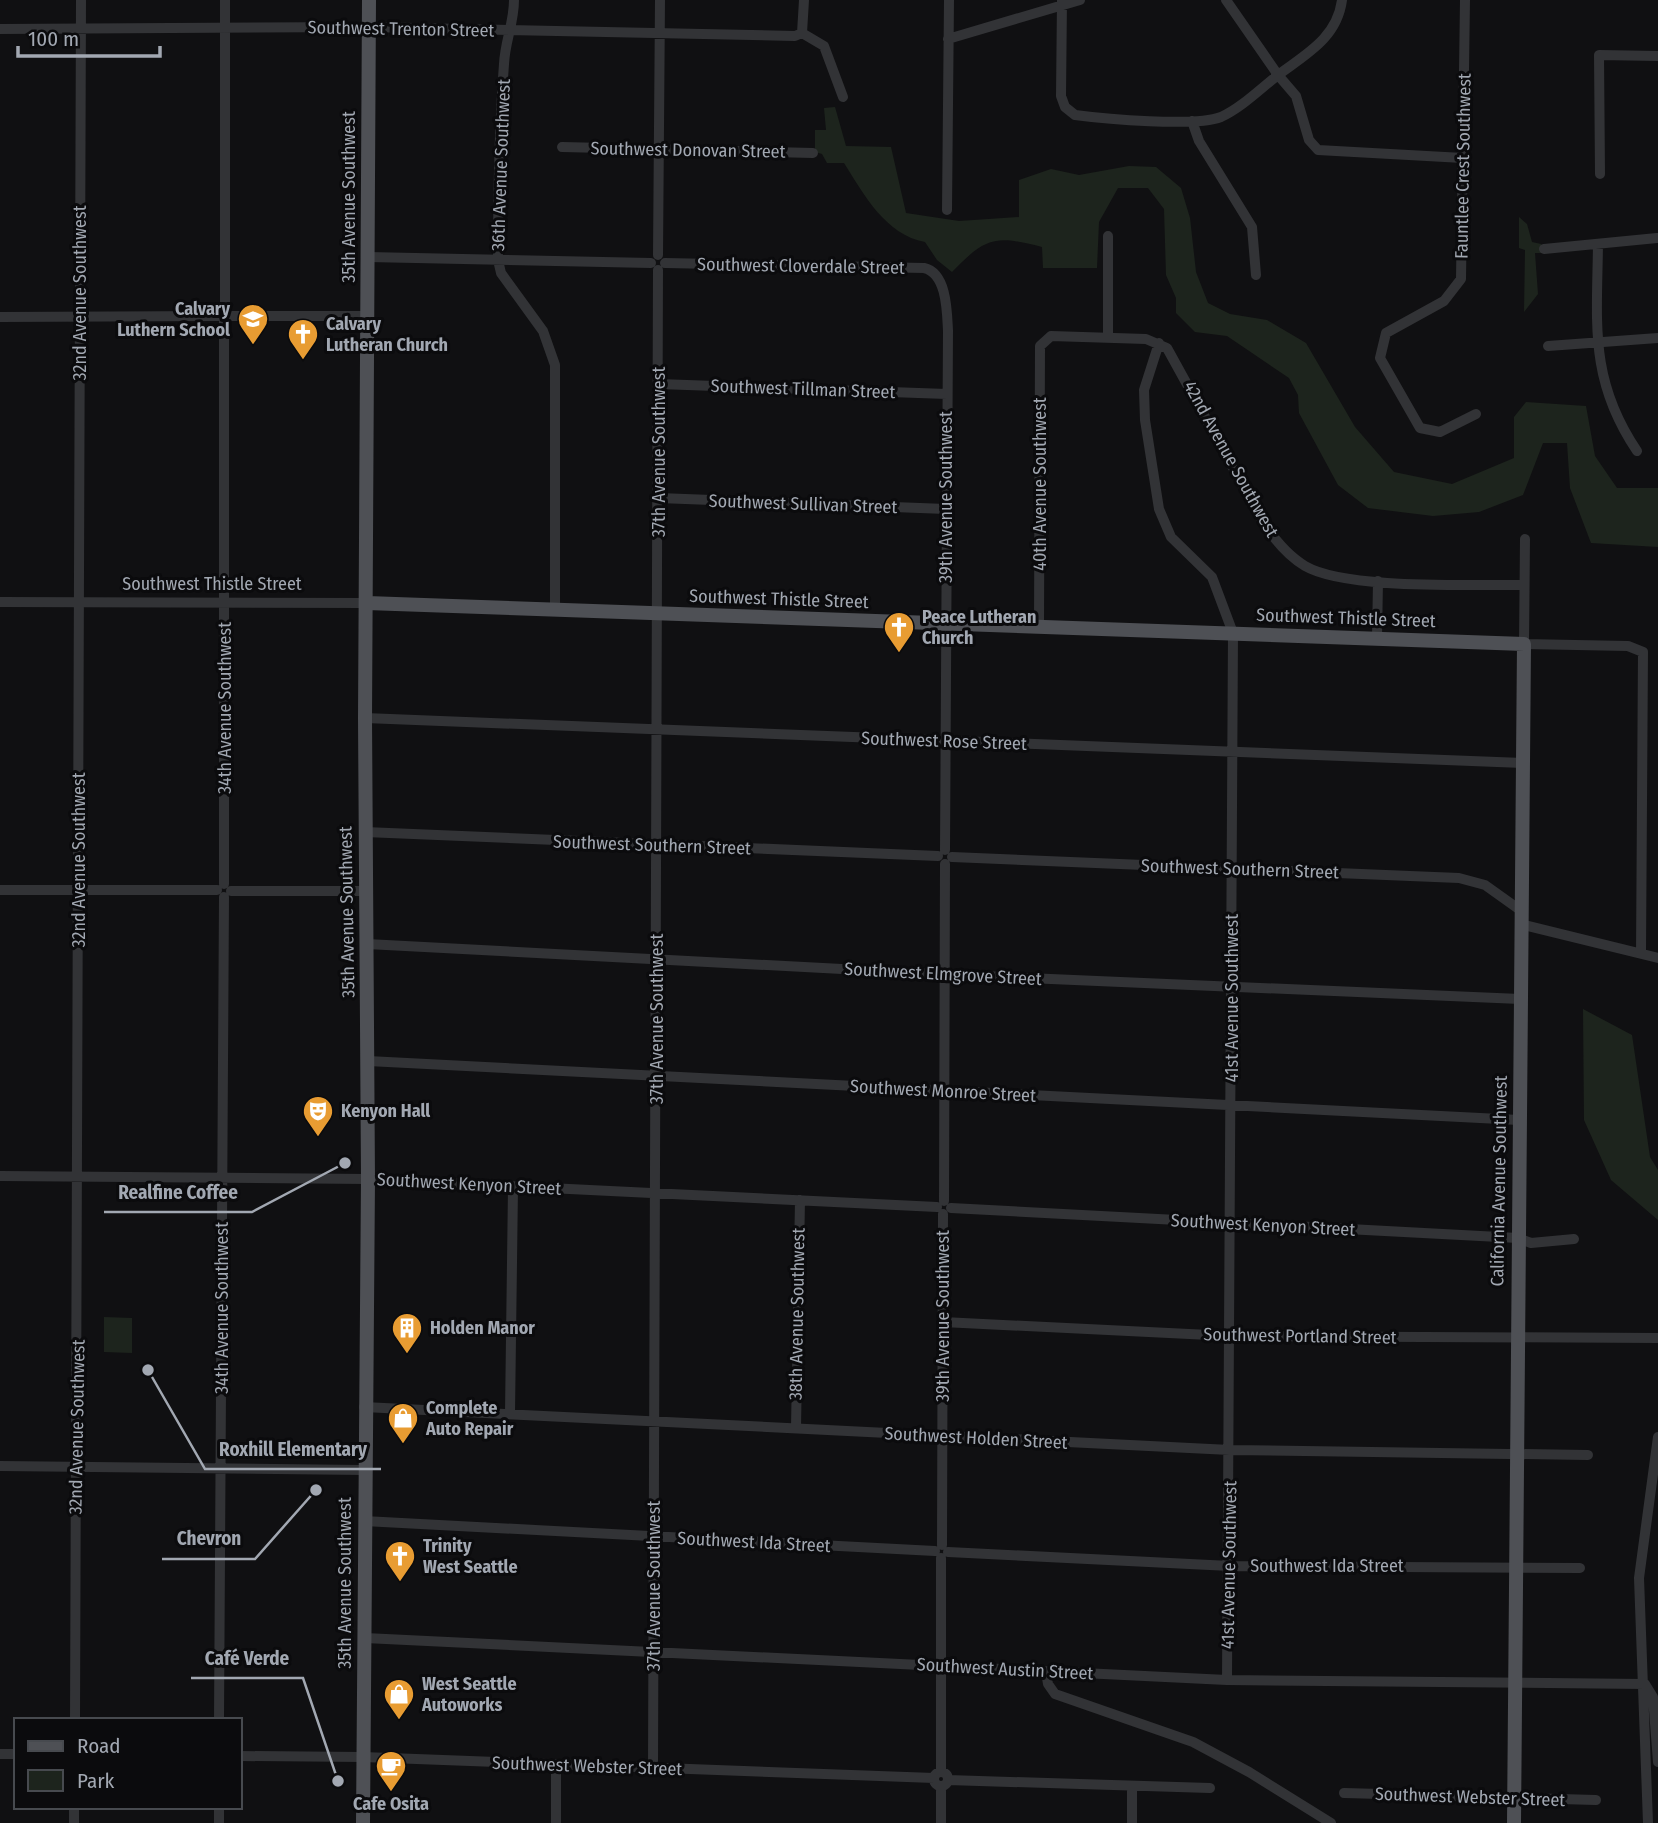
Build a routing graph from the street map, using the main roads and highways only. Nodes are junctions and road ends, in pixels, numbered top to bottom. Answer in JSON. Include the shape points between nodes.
{"nodes":[{"id":1,"x":369,"y":0,"type":"edge"},
{"id":2,"x":367,"y":603,"type":"junction"},
{"id":3,"x":1524,"y":644,"type":"joint"},
{"id":4,"x":363,"y":1823,"type":"edge"},
{"id":5,"x":1514,"y":1823,"type":"edge"}],
"edges":[{"from":1,"to":2,"type":"main road","name":"35th Avenue Southwest"},
{"from":2,"to":3,"type":"main road","name":"Southwest Thistle Street"},
{"from":2,"to":4,"type":"main road","name":"35th Avenue Southwest"},
{"from":3,"to":5,"type":"main road","name":"California Avenue Southwest"}]}
